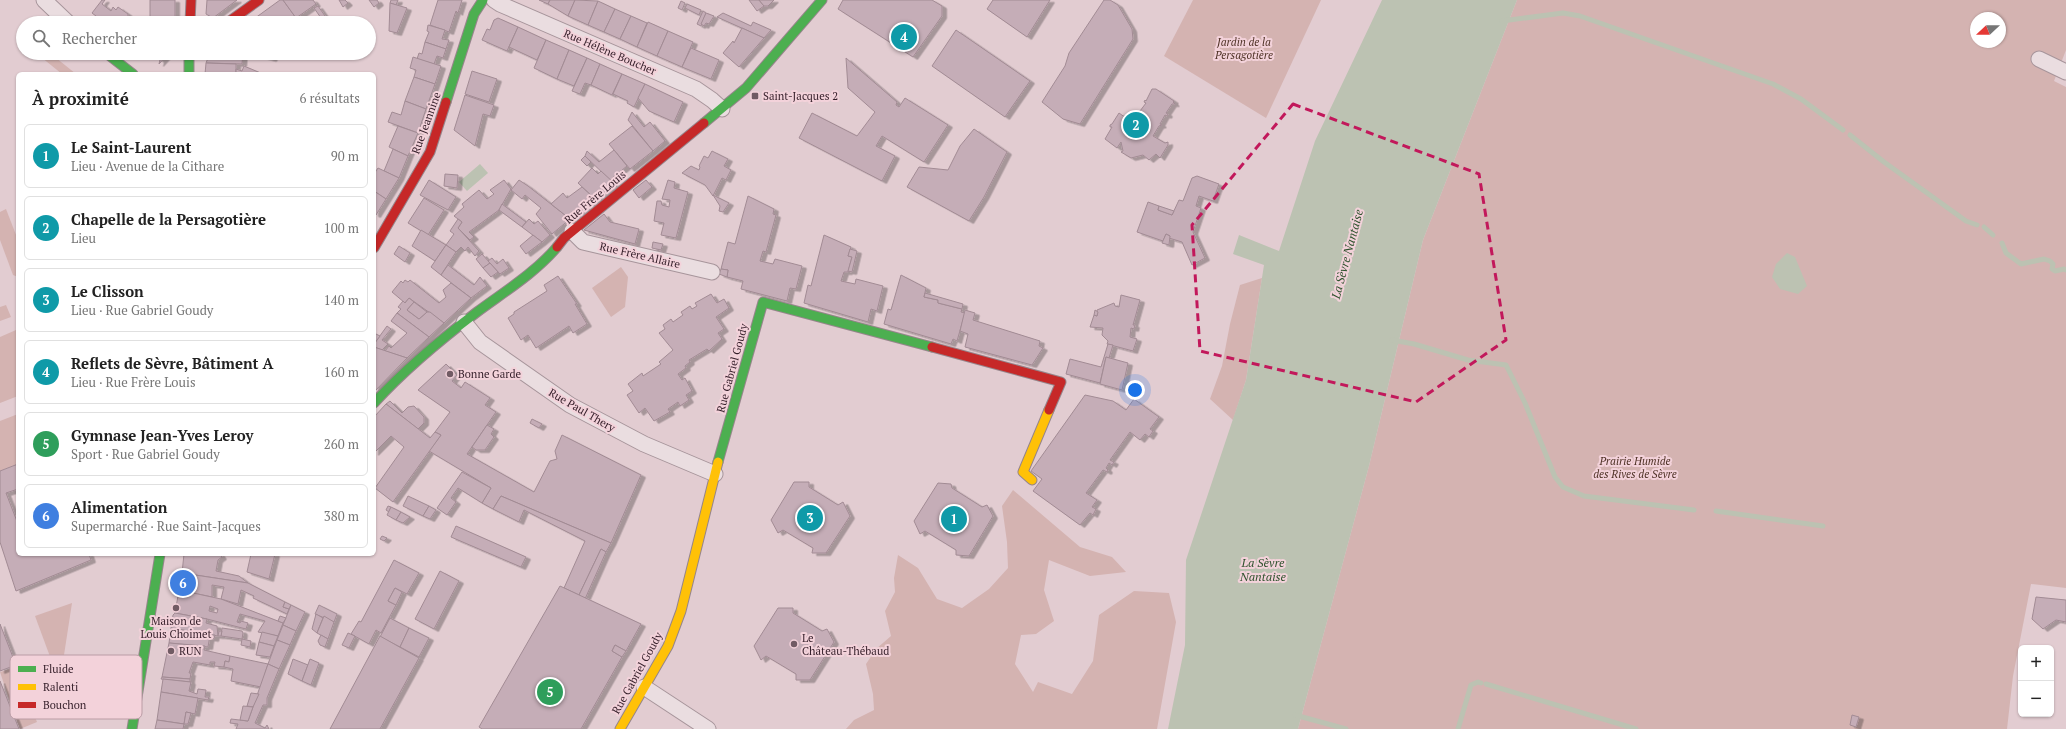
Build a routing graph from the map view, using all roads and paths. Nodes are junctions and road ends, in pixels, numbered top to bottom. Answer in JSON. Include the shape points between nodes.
{"nodes":[{"id":1,"x":44,"y":0,"type":"edge"},
{"id":2,"x":190,"y":0,"type":"edge"},
{"id":3,"x":259,"y":0,"type":"edge"},
{"id":4,"x":483,"y":0,"type":"edge"},
{"id":5,"x":494,"y":0,"type":"edge"},
{"id":6,"x":822,"y":0,"type":"edge"},
{"id":7,"x":61,"y":16,"type":"edge"},
{"id":8,"x":190,"y":16,"type":"edge"},
{"id":9,"x":237,"y":16,"type":"edge"},
{"id":10,"x":2039,"y":59,"type":"dead end"},
{"id":11,"x":113,"y":60,"type":"edge"},
{"id":12,"x":189,"y":60,"type":"edge"},
{"id":13,"x":125,"y":71,"type":"edge"},
{"id":14,"x":189,"y":72,"type":"edge"},
{"id":15,"x":2066,"y":72,"type":"edge"},
{"id":16,"x":722,"y":109,"type":"junction"},
{"id":17,"x":572,"y":231,"type":"junction"},
{"id":18,"x":376,"y":245,"type":"edge"},
{"id":19,"x":712,"y":272,"type":"dead end"},
{"id":20,"x":464,"y":322,"type":"junction"},
{"id":21,"x":376,"y":401,"type":"edge"},
{"id":22,"x":715,"y":474,"type":"junction"},
{"id":23,"x":1032,"y":480,"type":"dead end"},
{"id":24,"x":160,"y":556,"type":"edge"},
{"id":25,"x":142,"y":666,"type":"edge"},
{"id":26,"x":644,"y":687,"type":"junction"},
{"id":27,"x":134,"y":719,"type":"edge"},
{"id":28,"x":132,"y":729,"type":"edge"},
{"id":29,"x":620,"y":729,"type":"edge"},
{"id":30,"x":708,"y":729,"type":"edge"}],
"edges":[{"from":1,"to":7,"type":"street"},
{"from":2,"to":8,"type":"street"},
{"from":3,"to":9,"type":"street"},
{"from":4,"to":18,"type":"street","name":"Rue Jeannine","via":[[474,14],[430,152]]},
{"from":5,"to":16,"type":"street","name":"Rue Hélène Boucher","via":[[696,89]]},
{"from":6,"to":16,"type":"street","name":"Rue Frère Louis","via":[[746,88]]},
{"from":10,"to":15,"type":"street"},
{"from":11,"to":13,"type":"street"},
{"from":12,"to":14,"type":"street"},
{"from":16,"to":17,"type":"street","name":"Rue Frère Louis"},
{"from":17,"to":19,"type":"street","name":"Rue Frère Allaire","via":[[584,242]]},
{"from":17,"to":20,"type":"street","name":"Rue Frère Louis","via":[[545,261]]},
{"from":20,"to":21,"type":"street","name":"Rue Frère Louis","via":[[398,378]]},
{"from":20,"to":22,"type":"street","name":"Rue Paul Thery","via":[[480,342],[570,405],[644,444]]},
{"from":22,"to":23,"type":"street","name":"Rue Gabriel Goudy","via":[[763,302],[1061,382],[1023,472]]},
{"from":22,"to":26,"type":"street","name":"Rue Gabriel Goudy","via":[[679,617],[668,646]]},
{"from":24,"to":25,"type":"street"},
{"from":26,"to":29,"type":"street","name":"Rue Gabriel Goudy"},
{"from":26,"to":30,"type":"street"},
{"from":27,"to":28,"type":"street"}]}
